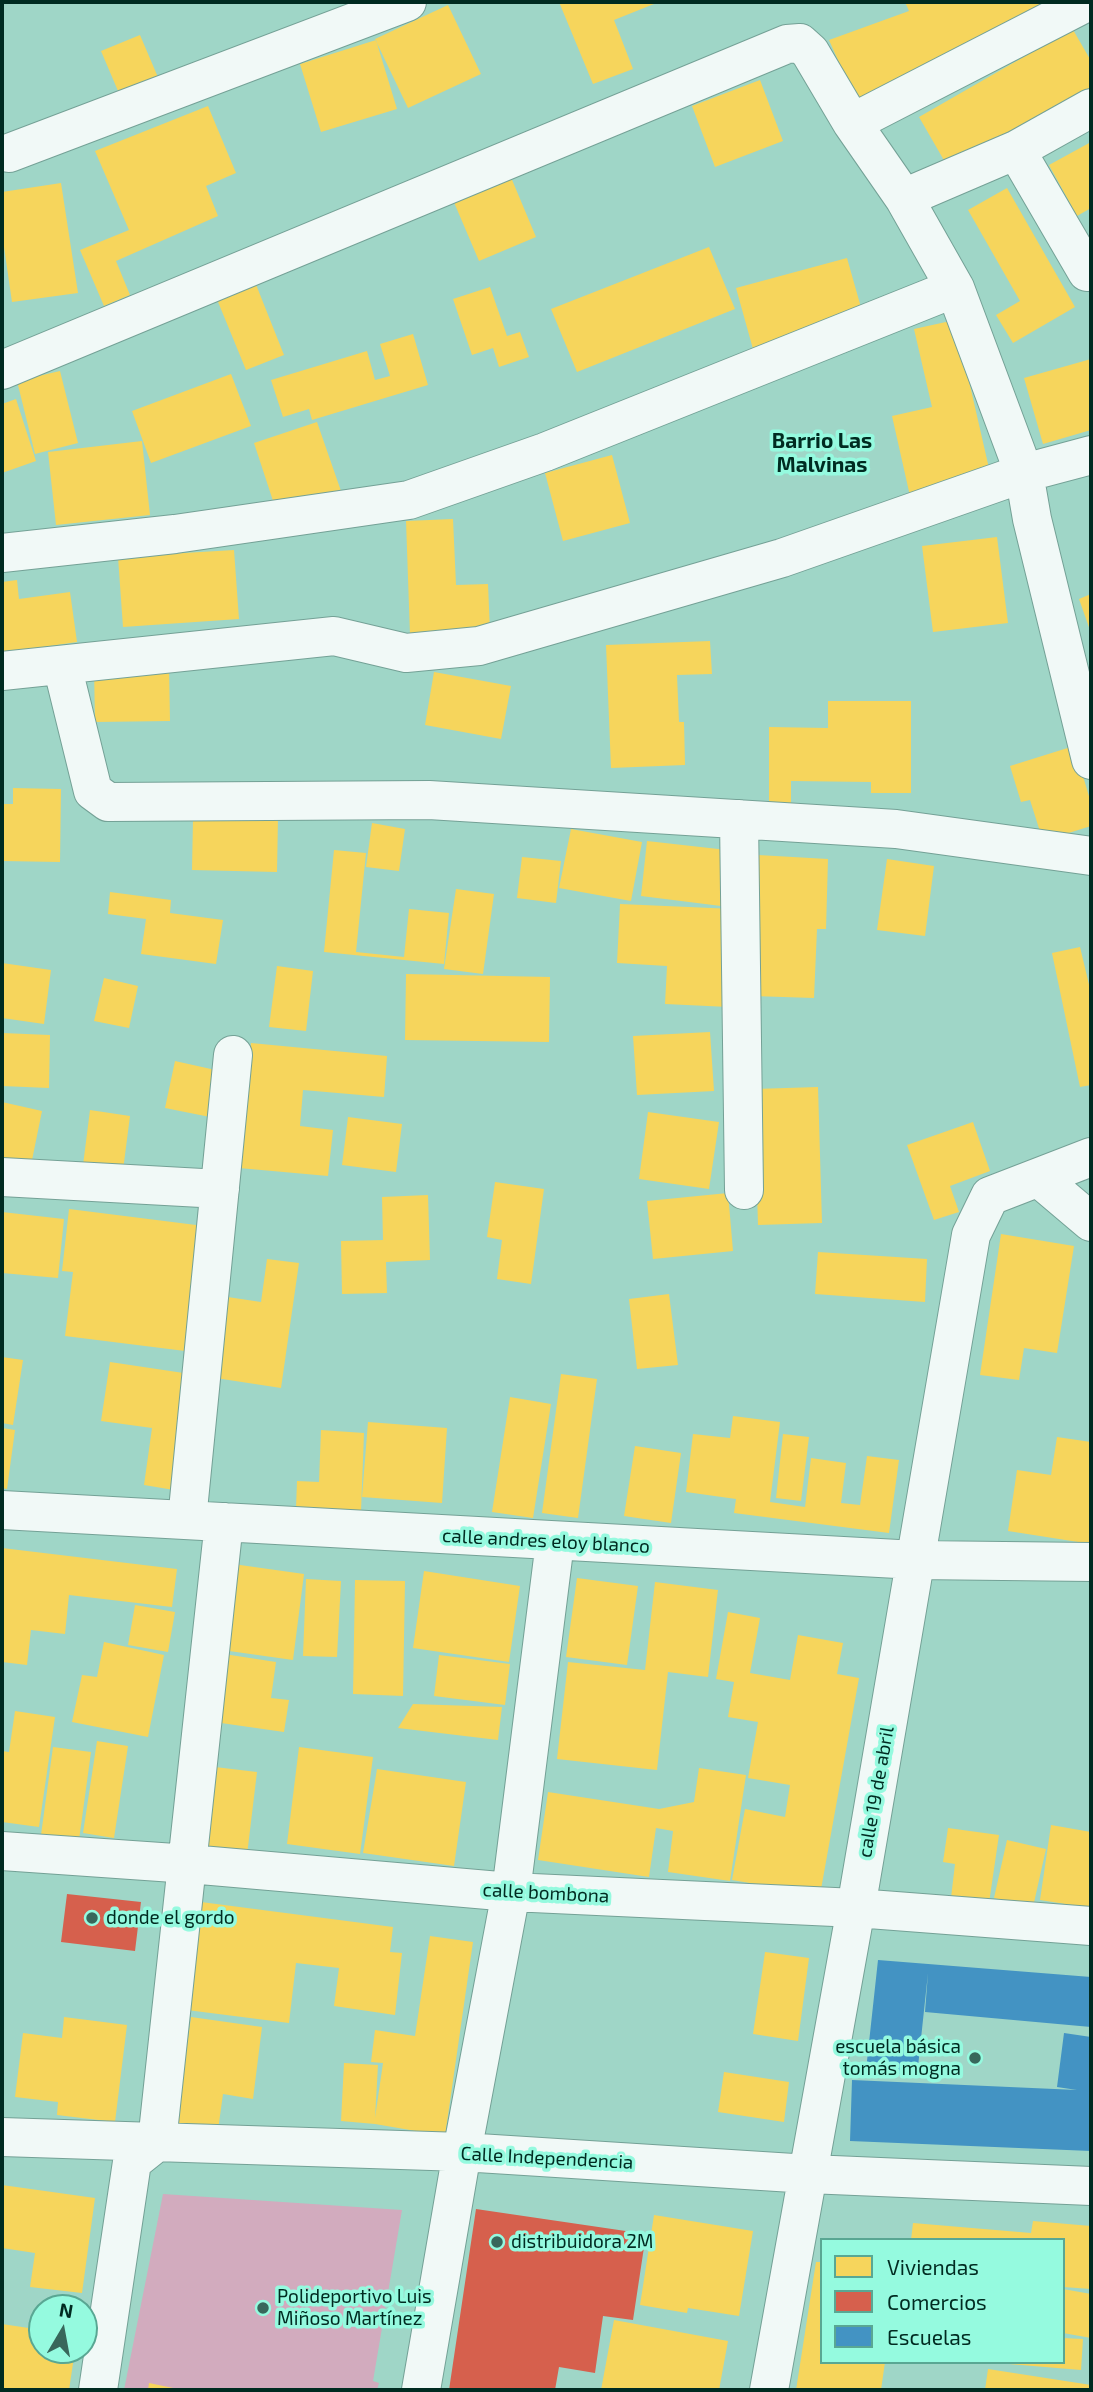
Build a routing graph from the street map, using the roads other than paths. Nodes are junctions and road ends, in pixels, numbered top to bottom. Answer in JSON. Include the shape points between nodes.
{"nodes":[{"id":1,"x":407,"y":2,"type":"edge"},
{"id":2,"x":1087,"y":2,"type":"edge"},
{"id":3,"x":1091,"y":108,"type":"edge"},
{"id":4,"x":852,"y":122,"type":"junction"},
{"id":5,"x":1016,"y":150,"type":"junction"},
{"id":6,"x":9,"y":153,"type":"dead end"},
{"id":7,"x":904,"y":198,"type":"junction"},
{"id":8,"x":1087,"y":272,"type":"dead end"},
{"id":9,"x":955,"y":288,"type":"junction"},
{"id":10,"x":2,"y":370,"type":"edge"},
{"id":11,"x":1091,"y":455,"type":"edge"},
{"id":12,"x":1024,"y":473,"type":"junction"},
{"id":13,"x":2,"y":553,"type":"edge"},
{"id":14,"x":62,"y":664,"type":"junction"},
{"id":15,"x":2,"y":670,"type":"edge"},
{"id":16,"x":1091,"y":760,"type":"edge"},
{"id":17,"x":739,"y":819,"type":"junction"},
{"id":18,"x":1091,"y":856,"type":"edge"},
{"id":19,"x":233,"y":1055,"type":"dead end"},
{"id":20,"x":1091,"y":1157,"type":"edge"},
{"id":21,"x":2,"y":1177,"type":"edge"},
{"id":22,"x":1039,"y":1178,"type":"junction"},
{"id":23,"x":220,"y":1189,"type":"junction"},
{"id":24,"x":744,"y":1190,"type":"dead end"},
{"id":25,"x":1091,"y":1222,"type":"edge"},
{"id":26,"x":2,"y":1510,"type":"edge"},
{"id":27,"x":187,"y":1520,"type":"junction"},
{"id":28,"x":224,"y":1522,"type":"junction"},
{"id":29,"x":555,"y":1542,"type":"junction"},
{"id":30,"x":916,"y":1560,"type":"junction"},
{"id":31,"x":1091,"y":1562,"type":"edge"},
{"id":32,"x":2,"y":1851,"type":"edge"},
{"id":33,"x":189,"y":1864,"type":"junction"},
{"id":34,"x":511,"y":1892,"type":"junction"},
{"id":35,"x":856,"y":1908,"type":"junction"},
{"id":36,"x":1091,"y":1926,"type":"edge"},
{"id":37,"x":2,"y":2137,"type":"edge"},
{"id":38,"x":157,"y":2142,"type":"junction"},
{"id":39,"x":462,"y":2152,"type":"junction"},
{"id":40,"x":809,"y":2174,"type":"junction"},
{"id":41,"x":1091,"y":2186,"type":"edge"},
{"id":42,"x":98,"y":2390,"type":"edge"},
{"id":43,"x":421,"y":2390,"type":"edge"},
{"id":44,"x":769,"y":2390,"type":"edge"}],
"edges":[{"from":1,"to":6,"type":"street"},
{"from":2,"to":4,"type":"street"},
{"from":3,"to":5,"type":"street"},
{"from":4,"to":7,"type":"street"},
{"from":4,"to":10,"type":"street","via":[[810,52],[800,43],[787,44]]},
{"from":5,"to":7,"type":"street"},
{"from":5,"to":8,"type":"street"},
{"from":7,"to":9,"type":"street"},
{"from":9,"to":12,"type":"street"},
{"from":9,"to":13,"type":"street","via":[[545,453],[409,500]]},
{"from":11,"to":12,"type":"street"},
{"from":12,"to":14,"type":"street","via":[[782,558],[479,646],[406,653],[334,636]]},
{"from":12,"to":16,"type":"street"},
{"from":14,"to":15,"type":"street"},
{"from":14,"to":17,"type":"street","via":[[93,791],[108,802],[429,800]]},
{"from":17,"to":18,"type":"street","via":[[896,829]]},
{"from":17,"to":24,"type":"street"},
{"from":19,"to":23,"type":"street"},
{"from":20,"to":22,"type":"street"},
{"from":21,"to":23,"type":"street"},
{"from":22,"to":25,"type":"street"},
{"from":22,"to":30,"type":"street","name":"calle 19 de abril","via":[[990,1196],[971,1235]]},
{"from":23,"to":27,"type":"street"},
{"from":26,"to":27,"type":"street","name":"calle andres eloy blanco"},
{"from":27,"to":28,"type":"street","name":"calle andres eloy blanco"},
{"from":28,"to":29,"type":"street","name":"calle andres eloy blanco"},
{"from":28,"to":33,"type":"street"},
{"from":29,"to":30,"type":"street","name":"calle andres eloy blanco"},
{"from":29,"to":34,"type":"street"},
{"from":30,"to":31,"type":"street","name":"calle andres eloy blanco"},
{"from":30,"to":35,"type":"street","name":"calle 19 de abril"},
{"from":32,"to":33,"type":"street","name":"calle bombona"},
{"from":33,"to":34,"type":"street","name":"calle bombona"},
{"from":33,"to":38,"type":"street"},
{"from":34,"to":35,"type":"street","name":"calle bombona"},
{"from":34,"to":39,"type":"street"},
{"from":35,"to":36,"type":"street","name":"calle bombona"},
{"from":35,"to":40,"type":"street","name":"calle 19 de abril"},
{"from":37,"to":38,"type":"street","name":"Calle Independencia"},
{"from":38,"to":39,"type":"street","name":"Calle Independencia"},
{"from":38,"to":42,"type":"street","via":[[132,2162]]},
{"from":39,"to":40,"type":"street","name":"Calle Independencia"},
{"from":39,"to":43,"type":"street"},
{"from":40,"to":41,"type":"street","name":"Calle Independencia"},
{"from":40,"to":44,"type":"street","name":"calle 19 de abril"}]}
